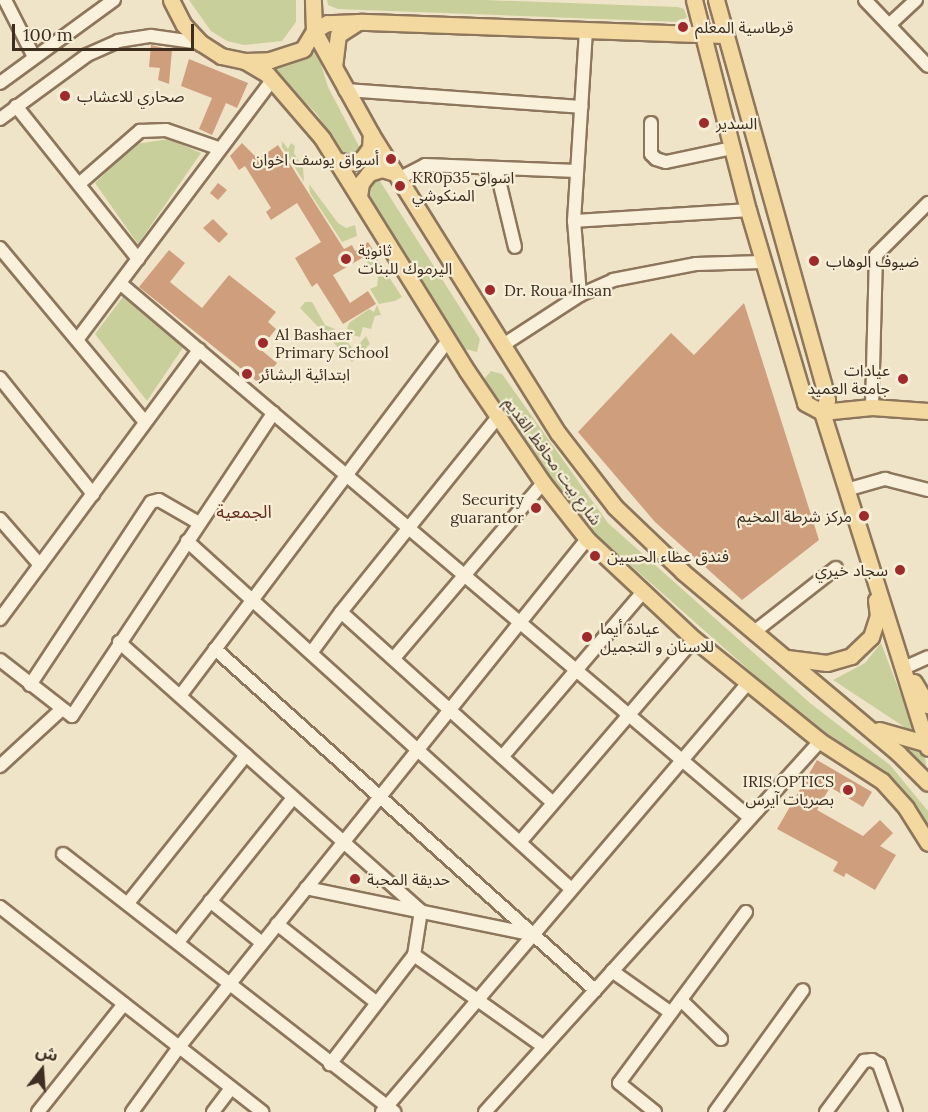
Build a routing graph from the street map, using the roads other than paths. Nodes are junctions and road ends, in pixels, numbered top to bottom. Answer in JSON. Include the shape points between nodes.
{"nodes":[{"id":1,"x":5,"y":0,"type":"edge"},
{"id":2,"x":114,"y":0,"type":"edge"},
{"id":3,"x":171,"y":0,"type":"edge"},
{"id":4,"x":313,"y":0,"type":"edge"},
{"id":5,"x":694,"y":0,"type":"edge"},
{"id":6,"x":716,"y":0,"type":"edge"},
{"id":7,"x":865,"y":0,"type":"edge"},
{"id":8,"x":916,"y":0,"type":"edge"},
{"id":9,"x":360,"y":22,"type":"junction"},
{"id":10,"x":889,"y":25,"type":"junction"},
{"id":11,"x":586,"y":30,"type":"junction"},
{"id":12,"x":314,"y":31,"type":"junction"},
{"id":13,"x":702,"y":34,"type":"junction"},
{"id":14,"x":723,"y":35,"type":"junction"},
{"id":15,"x":201,"y":43,"type":"junction"},
{"id":16,"x":34,"y":57,"type":"junction"},
{"id":17,"x":245,"y":61,"type":"junction"},
{"id":18,"x":928,"y":66,"type":"edge"},
{"id":19,"x":334,"y":70,"type":"junction"},
{"id":20,"x":272,"y":80,"type":"junction"},
{"id":21,"x":0,"y":83,"type":"edge"},
{"id":22,"x":345,"y":90,"type":"junction"},
{"id":23,"x":16,"y":106,"type":"junction"},
{"id":24,"x":581,"y":107,"type":"junction"},
{"id":25,"x":0,"y":119,"type":"edge"},
{"id":26,"x":651,"y":123,"type":"dead end"},
{"id":27,"x":371,"y":134,"type":"junction"},
{"id":28,"x":218,"y":148,"type":"junction"},
{"id":29,"x":732,"y":148,"type":"junction"},
{"id":30,"x":336,"y":160,"type":"junction"},
{"id":31,"x":496,"y":168,"type":"junction"},
{"id":32,"x":577,"y":171,"type":"junction"},
{"id":33,"x":397,"y":176,"type":"junction"},
{"id":34,"x":79,"y":184,"type":"junction"},
{"id":35,"x":359,"y":196,"type":"junction"},
{"id":36,"x":928,"y":202,"type":"edge"},
{"id":37,"x":748,"y":210,"type":"junction"},
{"id":38,"x":574,"y":221,"type":"junction"},
{"id":39,"x":516,"y":247,"type":"dead end"},
{"id":40,"x":0,"y":248,"type":"edge"},
{"id":41,"x":138,"y":259,"type":"junction"},
{"id":42,"x":762,"y":262,"type":"junction"},
{"id":43,"x":121,"y":284,"type":"junction"},
{"id":44,"x":580,"y":295,"type":"junction"},
{"id":45,"x":77,"y":340,"type":"junction"},
{"id":46,"x":448,"y":340,"type":"junction"},
{"id":47,"x":503,"y":345,"type":"junction"},
{"id":48,"x":199,"y":350,"type":"junction"},
{"id":49,"x":0,"y":378,"type":"edge"},
{"id":50,"x":873,"y":407,"type":"junction"},
{"id":51,"x":928,"y":411,"type":"edge"},
{"id":52,"x":822,"y":412,"type":"junction"},
{"id":53,"x":273,"y":413,"type":"junction"},
{"id":54,"x":498,"y":417,"type":"junction"},
{"id":55,"x":146,"y":422,"type":"junction"},
{"id":56,"x":345,"y":474,"type":"junction"},
{"id":57,"x":543,"y":483,"type":"junction"},
{"id":58,"x":846,"y":490,"type":"junction"},
{"id":59,"x":928,"y":490,"type":"edge"},
{"id":60,"x":93,"y":494,"type":"junction"},
{"id":61,"x":0,"y":519,"type":"edge"},
{"id":62,"x":199,"y":523,"type":"junction"},
{"id":63,"x":408,"y":528,"type":"junction"},
{"id":64,"x":587,"y":539,"type":"junction"},
{"id":65,"x":187,"y":541,"type":"junction"},
{"id":66,"x":40,"y":565,"type":"junction"},
{"id":67,"x":836,"y":568,"type":"dead end"},
{"id":68,"x":464,"y":575,"type":"junction"},
{"id":69,"x":874,"y":576,"type":"junction"},
{"id":70,"x":642,"y":593,"type":"junction"},
{"id":71,"x":252,"y":600,"type":"junction"},
{"id":72,"x":341,"y":612,"type":"junction"},
{"id":73,"x":0,"y":619,"type":"edge"},
{"id":74,"x":519,"y":621,"type":"junction"},
{"id":75,"x":754,"y":632,"type":"junction"},
{"id":76,"x":694,"y":639,"type":"junction"},
{"id":77,"x":119,"y":642,"type":"junction"},
{"id":78,"x":215,"y":649,"type":"junction"},
{"id":79,"x":898,"y":652,"type":"junction"},
{"id":80,"x":311,"y":653,"type":"junction"},
{"id":81,"x":778,"y":653,"type":"junction"},
{"id":82,"x":928,"y":657,"type":"edge"},
{"id":83,"x":394,"y":658,"type":"junction"},
{"id":84,"x":0,"y":660,"type":"edge"},
{"id":85,"x":906,"y":668,"type":"junction"},
{"id":86,"x":576,"y":670,"type":"junction"},
{"id":87,"x":748,"y":683,"type":"junction"},
{"id":88,"x":30,"y":685,"type":"junction"},
{"id":89,"x":180,"y":696,"type":"junction"},
{"id":90,"x":928,"y":705,"type":"edge"},
{"id":91,"x":450,"y":707,"type":"junction"},
{"id":92,"x":61,"y":710,"type":"junction"},
{"id":93,"x":628,"y":714,"type":"junction"},
{"id":94,"x":857,"y":717,"type":"junction"},
{"id":95,"x":820,"y":741,"type":"junction"},
{"id":96,"x":928,"y":746,"type":"edge"},
{"id":97,"x":417,"y":749,"type":"junction"},
{"id":98,"x":246,"y":755,"type":"junction"},
{"id":99,"x":502,"y":757,"type":"junction"},
{"id":100,"x":681,"y":760,"type":"junction"},
{"id":101,"x":0,"y":766,"type":"edge"},
{"id":102,"x":928,"y":783,"type":"edge"},
{"id":103,"x":379,"y":796,"type":"junction"},
{"id":104,"x":293,"y":798,"type":"junction"},
{"id":105,"x":553,"y":803,"type":"junction"},
{"id":106,"x":749,"y":818,"type":"junction"},
{"id":107,"x":343,"y":842,"type":"junction"},
{"id":108,"x":520,"y":842,"type":"junction"},
{"id":109,"x":928,"y":843,"type":"edge"},
{"id":110,"x":63,"y":854,"type":"dead end"},
{"id":111,"x":306,"y":888,"type":"junction"},
{"id":112,"x":571,"y":889,"type":"junction"},
{"id":113,"x":210,"y":901,"type":"junction"},
{"id":114,"x":128,"y":903,"type":"junction"},
{"id":115,"x":0,"y":907,"type":"edge"},
{"id":116,"x":421,"y":911,"type":"junction"},
{"id":117,"x":746,"y":912,"type":"dead end"},
{"id":118,"x":277,"y":924,"type":"junction"},
{"id":119,"x":532,"y":934,"type":"junction"},
{"id":120,"x":178,"y":942,"type":"junction"},
{"id":121,"x":262,"y":943,"type":"junction"},
{"id":122,"x":414,"y":955,"type":"junction"},
{"id":123,"x":612,"y":971,"type":"junction"},
{"id":124,"x":231,"y":982,"type":"junction"},
{"id":125,"x":595,"y":990,"type":"junction"},
{"id":126,"x":802,"y":990,"type":"dead end"},
{"id":127,"x":477,"y":1000,"type":"junction"},
{"id":128,"x":681,"y":1000,"type":"junction"},
{"id":129,"x":377,"y":1003,"type":"junction"},
{"id":130,"x":124,"y":1004,"type":"junction"},
{"id":131,"x":671,"y":1013,"type":"junction"},
{"id":132,"x":721,"y":1039,"type":"dead end"},
{"id":133,"x":179,"y":1047,"type":"junction"},
{"id":134,"x":544,"y":1047,"type":"junction"},
{"id":135,"x":330,"y":1064,"type":"junction"},
{"id":136,"x":231,"y":1088,"type":"junction"},
{"id":137,"x":388,"y":1110,"type":"edge"},
{"id":138,"x":38,"y":1112,"type":"edge"},
{"id":139,"x":132,"y":1112,"type":"edge"},
{"id":140,"x":213,"y":1112,"type":"edge"},
{"id":141,"x":262,"y":1112,"type":"edge"},
{"id":142,"x":485,"y":1112,"type":"edge"},
{"id":143,"x":655,"y":1112,"type":"edge"},
{"id":144,"x":715,"y":1112,"type":"edge"},
{"id":145,"x":826,"y":1112,"type":"edge"},
{"id":146,"x":896,"y":1112,"type":"edge"}],
"edges":[{"from":1,"to":16,"type":"street"},
{"from":2,"to":16,"type":"street"},
{"from":3,"to":15,"type":"main road","via":[[184,25]]},
{"from":4,"to":12,"type":"main road"},
{"from":5,"to":13,"type":"main road"},
{"from":6,"to":14,"type":"main road"},
{"from":7,"to":10,"type":"street"},
{"from":8,"to":10,"type":"street"},
{"from":9,"to":11,"type":"main road"},
{"from":9,"to":12,"type":"main road","via":[[327,23]]},
{"from":9,"to":19,"type":"main road","via":[[338,35],[333,48]]},
{"from":10,"to":18,"type":"street"},
{"from":11,"to":13,"type":"main road"},
{"from":11,"to":24,"type":"street"},
{"from":12,"to":17,"type":"main road","via":[[294,55]]},
{"from":12,"to":19,"type":"main road","name":"شارع بيت محافظ القديم"},
{"from":13,"to":14,"type":"main road"},
{"from":13,"to":29,"type":"main road"},
{"from":14,"to":52,"type":"main road","via":[[825,390],[827,400]]},
{"from":15,"to":17,"type":"main road","via":[[221,56]]},
{"from":15,"to":23,"type":"street","via":[[151,36],[118,41],[87,55]]},
{"from":16,"to":21,"type":"street"},
{"from":17,"to":20,"type":"main road","name":"شارع بيت محافظ القديم"},
{"from":19,"to":22,"type":"main road","name":"شارع بيت محافظ القديم"},
{"from":20,"to":28,"type":"street"},
{"from":20,"to":30,"type":"main road","name":"شارع بيت محافظ القديم","via":[[297,106]]},
{"from":22,"to":24,"type":"street"},
{"from":22,"to":27,"type":"main road","name":"شارع بيت محافظ القديم"},
{"from":23,"to":25,"type":"street"},
{"from":23,"to":34,"type":"street"},
{"from":24,"to":32,"type":"street"},
{"from":26,"to":29,"type":"street","via":[[651,154],[656,159],[666,162]]},
{"from":27,"to":30,"type":"main road","via":[[370,148],[362,159],[349,163]]},
{"from":27,"to":33,"type":"main road","name":"شارع بيت محافظ القديم"},
{"from":28,"to":34,"type":"street","via":[[166,130],[140,131]]},
{"from":28,"to":41,"type":"street"},
{"from":29,"to":37,"type":"main road"},
{"from":30,"to":35,"type":"main road","name":"شارع بيت محافظ القديم"},
{"from":31,"to":32,"type":"street"},
{"from":31,"to":33,"type":"street","via":[[425,165]]},
{"from":31,"to":39,"type":"street"},
{"from":32,"to":38,"type":"street"},
{"from":33,"to":35,"type":"main road","via":[[382,169],[369,173],[361,183]]},
{"from":33,"to":47,"type":"main road","name":"شارع بيت محافظ القديم"},
{"from":34,"to":41,"type":"street"},
{"from":35,"to":46,"type":"main road","name":"شارع بيت محافظ القديم"},
{"from":36,"to":50,"type":"street","via":[[876,255]]},
{"from":37,"to":38,"type":"street"},
{"from":37,"to":42,"type":"main road"},
{"from":38,"to":44,"type":"street"},
{"from":40,"to":45,"type":"street"},
{"from":41,"to":43,"type":"street"},
{"from":42,"to":44,"type":"street","via":[[655,269],[613,280]]},
{"from":42,"to":52,"type":"main road","via":[[801,397],[810,408]]},
{"from":43,"to":45,"type":"street"},
{"from":43,"to":48,"type":"street"},
{"from":44,"to":47,"type":"street"},
{"from":45,"to":55,"type":"street"},
{"from":46,"to":54,"type":"main road","name":"شارع بيت محافظ القديم"},
{"from":46,"to":56,"type":"street"},
{"from":47,"to":75,"type":"main road","name":"شارع بيت محافظ القديم","via":[[558,433],[615,507]]},
{"from":48,"to":53,"type":"street"},
{"from":48,"to":55,"type":"street"},
{"from":49,"to":60,"type":"street"},
{"from":50,"to":51,"type":"main road"},
{"from":50,"to":52,"type":"main road"},
{"from":52,"to":58,"type":"main road"},
{"from":53,"to":56,"type":"street"},
{"from":53,"to":62,"type":"street"},
{"from":54,"to":57,"type":"main road","name":"شارع بيت محافظ القديم"},
{"from":54,"to":63,"type":"street"},
{"from":55,"to":60,"type":"street"},
{"from":56,"to":63,"type":"street"},
{"from":56,"to":71,"type":"street"},
{"from":57,"to":64,"type":"main road","name":"شارع بيت محافظ القديم"},
{"from":57,"to":68,"type":"street"},
{"from":58,"to":59,"type":"street","via":[[885,479]]},
{"from":58,"to":69,"type":"main road"},
{"from":60,"to":66,"type":"street"},
{"from":61,"to":66,"type":"street"},
{"from":62,"to":65,"type":"street"},
{"from":62,"to":88,"type":"street","via":[[159,500],[151,502]]},
{"from":63,"to":68,"type":"street"},
{"from":63,"to":72,"type":"street"},
{"from":64,"to":70,"type":"main road","name":"شارع بيت محافظ القديم"},
{"from":64,"to":74,"type":"street"},
{"from":65,"to":71,"type":"street"},
{"from":65,"to":77,"type":"street"},
{"from":66,"to":73,"type":"street"},
{"from":67,"to":75,"type":"street"},
{"from":68,"to":74,"type":"street"},
{"from":68,"to":83,"type":"street"},
{"from":69,"to":79,"type":"main road"},
{"from":69,"to":81,"type":"main road","via":[[875,627],[857,652],[827,663],[797,661]]},
{"from":70,"to":76,"type":"main road","name":"شارع بيت محافظ القديم"},
{"from":70,"to":86,"type":"street"},
{"from":71,"to":78,"type":"street"},
{"from":71,"to":80,"type":"street"},
{"from":72,"to":80,"type":"street"},
{"from":72,"to":83,"type":"street"},
{"from":74,"to":86,"type":"street"},
{"from":74,"to":91,"type":"street"},
{"from":75,"to":81,"type":"main road","name":"شارع بيت محافظ القديم"},
{"from":76,"to":87,"type":"main road","name":"شارع بيت محافظ القديم"},
{"from":76,"to":93,"type":"street"},
{"from":77,"to":89,"type":"street"},
{"from":77,"to":92,"type":"street","via":[[72,716]]},
{"from":78,"to":89,"type":"street"},
{"from":78,"to":103,"type":"street"},
{"from":79,"to":85,"type":"main road"},
{"from":79,"to":96,"type":"main road"},
{"from":80,"to":97,"type":"street"},
{"from":81,"to":94,"type":"main road","name":"شارع بيت محافظ القديم"},
{"from":82,"to":85,"type":"street"},
{"from":83,"to":91,"type":"street"},
{"from":84,"to":88,"type":"street"},
{"from":85,"to":90,"type":"main road"},
{"from":86,"to":93,"type":"street"},
{"from":86,"to":99,"type":"street"},
{"from":87,"to":95,"type":"main road","name":"شارع بيت محافظ القديم"},
{"from":87,"to":100,"type":"street"},
{"from":88,"to":92,"type":"street"},
{"from":89,"to":98,"type":"street"},
{"from":91,"to":97,"type":"street"},
{"from":91,"to":99,"type":"street"},
{"from":92,"to":101,"type":"street"},
{"from":93,"to":100,"type":"street"},
{"from":93,"to":105,"type":"street"},
{"from":94,"to":96,"type":"main road","via":[[893,736]]},
{"from":94,"to":102,"type":"main road","name":"شارع بيت محافظ القديم"},
{"from":95,"to":106,"type":"street"},
{"from":95,"to":109,"type":"main road","name":"شارع بيت محافظ القديم","via":[[889,788]]},
{"from":97,"to":103,"type":"street"},
{"from":97,"to":108,"type":"street"},
{"from":98,"to":104,"type":"street"},
{"from":98,"to":114,"type":"street"},
{"from":99,"to":105,"type":"street"},
{"from":100,"to":106,"type":"street"},
{"from":100,"to":112,"type":"street"},
{"from":103,"to":107,"type":"street"},
{"from":103,"to":119,"type":"street"},
{"from":104,"to":107,"type":"street"},
{"from":104,"to":113,"type":"street"},
{"from":105,"to":108,"type":"street"},
{"from":106,"to":123,"type":"street"},
{"from":107,"to":111,"type":"street"},
{"from":107,"to":116,"type":"street"},
{"from":108,"to":112,"type":"street"},
{"from":110,"to":114,"type":"street"},
{"from":111,"to":116,"type":"street"},
{"from":111,"to":118,"type":"street"},
{"from":112,"to":119,"type":"street"},
{"from":113,"to":120,"type":"street"},
{"from":113,"to":121,"type":"street"},
{"from":114,"to":120,"type":"street"},
{"from":115,"to":130,"type":"street"},
{"from":116,"to":119,"type":"street"},
{"from":116,"to":122,"type":"street"},
{"from":117,"to":128,"type":"street"},
{"from":118,"to":121,"type":"street"},
{"from":118,"to":129,"type":"street"},
{"from":119,"to":125,"type":"street"},
{"from":119,"to":127,"type":"street"},
{"from":120,"to":124,"type":"street"},
{"from":121,"to":124,"type":"street"},
{"from":122,"to":127,"type":"street"},
{"from":122,"to":129,"type":"street"},
{"from":123,"to":125,"type":"street"},
{"from":123,"to":131,"type":"street"},
{"from":124,"to":133,"type":"street"},
{"from":124,"to":135,"type":"street","via":[[280,1027]]},
{"from":125,"to":134,"type":"street"},
{"from":126,"to":144,"type":"street"},
{"from":127,"to":134,"type":"street"},
{"from":127,"to":137,"type":"street"},
{"from":128,"to":131,"type":"street"},
{"from":128,"to":132,"type":"street"},
{"from":129,"to":135,"type":"street"},
{"from":130,"to":133,"type":"street"},
{"from":130,"to":138,"type":"street"},
{"from":131,"to":143,"type":"street","via":[[619,1083]]},
{"from":133,"to":136,"type":"street"},
{"from":133,"to":139,"type":"street"},
{"from":134,"to":142,"type":"street"},
{"from":135,"to":137,"type":"street"},
{"from":136,"to":140,"type":"street"},
{"from":136,"to":141,"type":"street"},
{"from":145,"to":146,"type":"street","via":[[864,1061],[872,1060],[879,1064]]}]}
